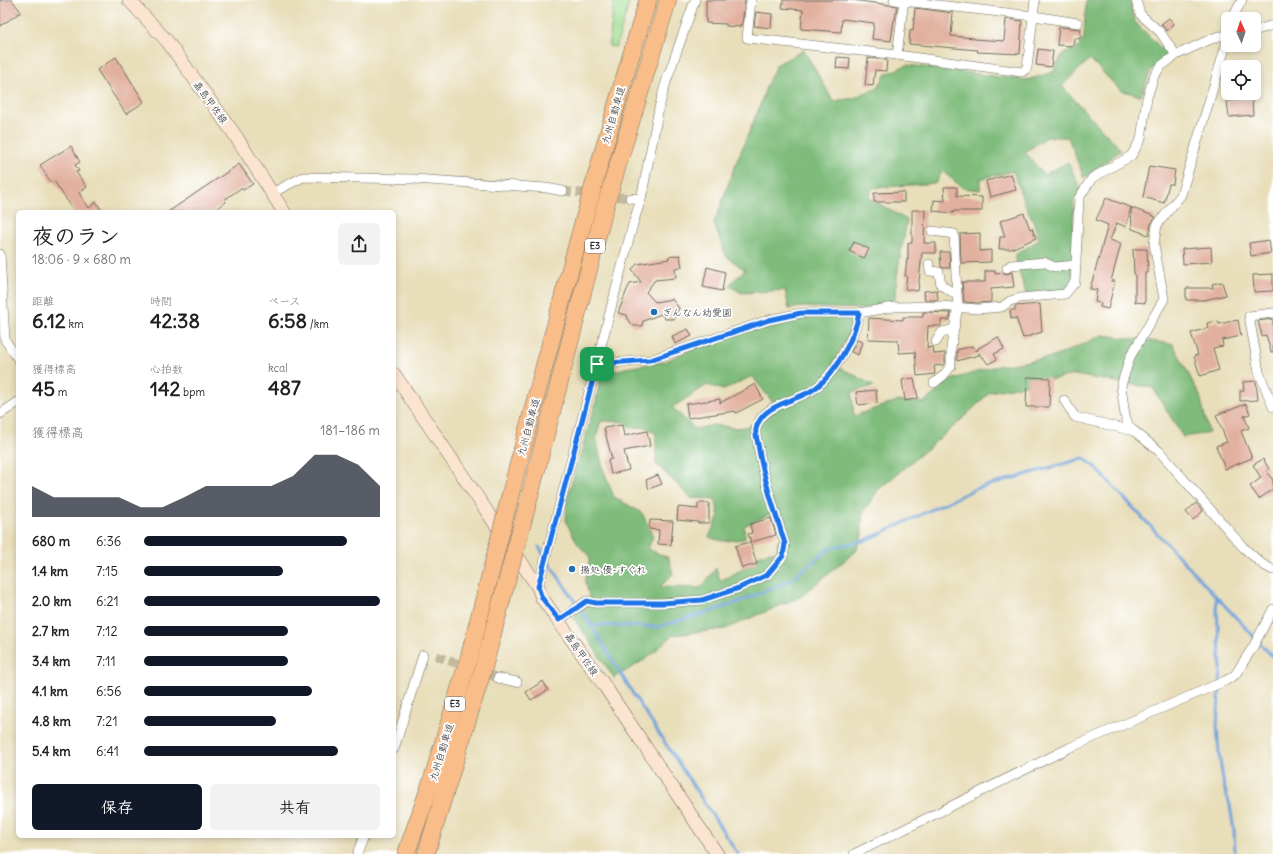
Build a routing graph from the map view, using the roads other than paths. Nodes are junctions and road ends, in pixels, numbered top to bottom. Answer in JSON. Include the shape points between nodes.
{"nodes":[{"id":1,"x":129,"y":0,"type":"edge"},
{"id":2,"x":648,"y":0,"type":"edge"},
{"id":3,"x":668,"y":0,"type":"edge"},
{"id":4,"x":694,"y":0,"type":"edge"},
{"id":5,"x":752,"y":0,"type":"edge"},
{"id":6,"x":894,"y":0,"type":"edge"},
{"id":7,"x":1035,"y":0,"type":"edge"},
{"id":8,"x":1136,"y":0,"type":"edge"},
{"id":9,"x":1242,"y":0,"type":"edge"},
{"id":10,"x":904,"y":1,"type":"edge"},
{"id":11,"x":1236,"y":12,"type":"edge"},
{"id":12,"x":1034,"y":16,"type":"junction"},
{"id":13,"x":1078,"y":23,"type":"dead end"},
{"id":14,"x":1273,"y":25,"type":"edge"},
{"id":15,"x":1261,"y":29,"type":"edge"},
{"id":16,"x":1221,"y":35,"type":"edge"},
{"id":17,"x":1224,"y":52,"type":"edge"},
{"id":18,"x":897,"y":55,"type":"junction"},
{"id":19,"x":1176,"y":55,"type":"junction"},
{"id":20,"x":564,"y":191,"type":"tunnel mouth"},
{"id":21,"x":272,"y":193,"type":"junction"},
{"id":22,"x":630,"y":198,"type":"tunnel mouth"},
{"id":23,"x":641,"y":199,"type":"junction"},
{"id":24,"x":283,"y":210,"type":"edge"},
{"id":25,"x":932,"y":231,"type":"dead end"},
{"id":26,"x":0,"y":254,"type":"edge"},
{"id":27,"x":929,"y":264,"type":"dead end"},
{"id":28,"x":1076,"y":265,"type":"junction"},
{"id":29,"x":1007,"y":268,"type":"dead end"},
{"id":30,"x":957,"y":295,"type":"junction"},
{"id":31,"x":958,"y":307,"type":"junction"},
{"id":32,"x":859,"y":313,"type":"junction"},
{"id":33,"x":1273,"y":313,"type":"edge"},
{"id":34,"x":954,"y":330,"type":"junction"},
{"id":35,"x":936,"y":342,"type":"dead end"},
{"id":36,"x":16,"y":356,"type":"edge"},
{"id":37,"x":597,"y":364,"type":"junction"},
{"id":38,"x":396,"y":377,"type":"edge"},
{"id":39,"x":934,"y":383,"type":"dead end"},
{"id":40,"x":1064,"y":400,"type":"dead end"},
{"id":41,"x":16,"y":403,"type":"edge"},
{"id":42,"x":1273,"y":407,"type":"edge"},
{"id":43,"x":0,"y":414,"type":"edge"},
{"id":44,"x":1134,"y":431,"type":"junction"},
{"id":45,"x":1273,"y":570,"type":"edge"},
{"id":46,"x":538,"y":587,"type":"junction"},
{"id":47,"x":1273,"y":609,"type":"edge"},
{"id":48,"x":563,"y":618,"type":"junction"},
{"id":49,"x":423,"y":655,"type":"dead end"},
{"id":50,"x":498,"y":678,"type":"tunnel mouth"},
{"id":51,"x":517,"y":682,"type":"dead end"},
{"id":52,"x":396,"y":743,"type":"edge"},
{"id":53,"x":363,"y":838,"type":"edge"},
{"id":54,"x":357,"y":854,"type":"edge"},
{"id":55,"x":406,"y":854,"type":"edge"},
{"id":56,"x":426,"y":854,"type":"edge"},
{"id":57,"x":717,"y":854,"type":"edge"},
{"id":58,"x":854,"y":854,"type":"edge"}],
"edges":[{"from":1,"to":21,"type":"main road","name":"嘉島甲佐線","via":[[167,41],[235,135]]},
{"from":2,"to":55,"type":"highway","name":"九州自動車道","number":"E3","bridge":true,"via":[[587,206],[469,657],[432,780]]},
{"from":3,"to":56,"type":"highway","name":"九州自動車道","number":"E3","bridge":true,"via":[[605,207],[483,670]]},
{"from":4,"to":23,"type":"street","via":[[659,108]]},
{"from":5,"to":18,"type":"street","via":[[747,38]]},
{"from":6,"to":10,"type":"street"},
{"from":7,"to":12,"type":"street"},
{"from":8,"to":19,"type":"street","via":[[1140,14],[1160,32]]},
{"from":9,"to":11,"type":"street"},
{"from":10,"to":12,"type":"street"},
{"from":10,"to":18,"type":"street"},
{"from":12,"to":13,"type":"street"},
{"from":12,"to":18,"type":"street","via":[[1027,68],[1022,72]]},
{"from":14,"to":15,"type":"street"},
{"from":16,"to":19,"type":"street"},
{"from":17,"to":44,"type":"street","via":[[1181,195],[1157,225],[1154,244],[1164,299],[1130,357],[1121,386],[1125,415],[1129,427]]},
{"from":19,"to":28,"type":"street","via":[[1161,66],[1154,76],[1147,98],[1141,139],[1131,156],[1092,178],[1079,198]]},
{"from":20,"to":21,"type":"street","via":[[414,179],[303,177]]},
{"from":21,"to":24,"type":"main road","name":"嘉島甲佐線"},
{"from":22,"to":23,"type":"street"},
{"from":23,"to":37,"type":"street"},
{"from":25,"to":30,"type":"street","via":[[954,234]]},
{"from":26,"to":36,"type":"street","via":[[5,340]]},
{"from":27,"to":30,"type":"street","via":[[930,271],[939,272],[941,285]]},
{"from":28,"to":29,"type":"street","via":[[1054,267],[1044,262],[1011,265]]},
{"from":28,"to":31,"type":"street","via":[[1076,282],[1065,294],[1020,298],[1002,307]]},
{"from":30,"to":31,"type":"street"},
{"from":31,"to":32,"type":"street","via":[[894,307]]},
{"from":31,"to":34,"type":"street"},
{"from":32,"to":37,"type":"street","via":[[801,313],[769,320],[650,360]]},
{"from":32,"to":48,"type":"street","via":[[845,352],[832,373],[812,391],[776,405],[762,416],[755,430],[761,465],[785,544],[783,556],[767,575],[739,588],[702,600],[663,603],[587,601]]},
{"from":33,"to":42,"type":"street","via":[[1249,316],[1259,372]]},
{"from":34,"to":35,"type":"street","via":[[942,332]]},
{"from":34,"to":39,"type":"street","via":[[951,366]]},
{"from":37,"to":46,"type":"street"},
{"from":38,"to":46,"type":"main road","name":"嘉島甲佐線"},
{"from":40,"to":44,"type":"street","via":[[1075,418]]},
{"from":41,"to":43,"type":"street"},
{"from":44,"to":45,"type":"street","via":[[1159,451],[1243,547]]},
{"from":46,"to":48,"type":"main road","name":"嘉島甲佐線","via":[[542,598]]},
{"from":47,"to":58,"type":"street","via":[[1235,675],[1225,681],[1069,748]]},
{"from":48,"to":57,"type":"main road","name":"嘉島甲佐線"},
{"from":49,"to":52,"type":"street"},
{"from":50,"to":51,"type":"street"},
{"from":53,"to":54,"type":"street"}]}
